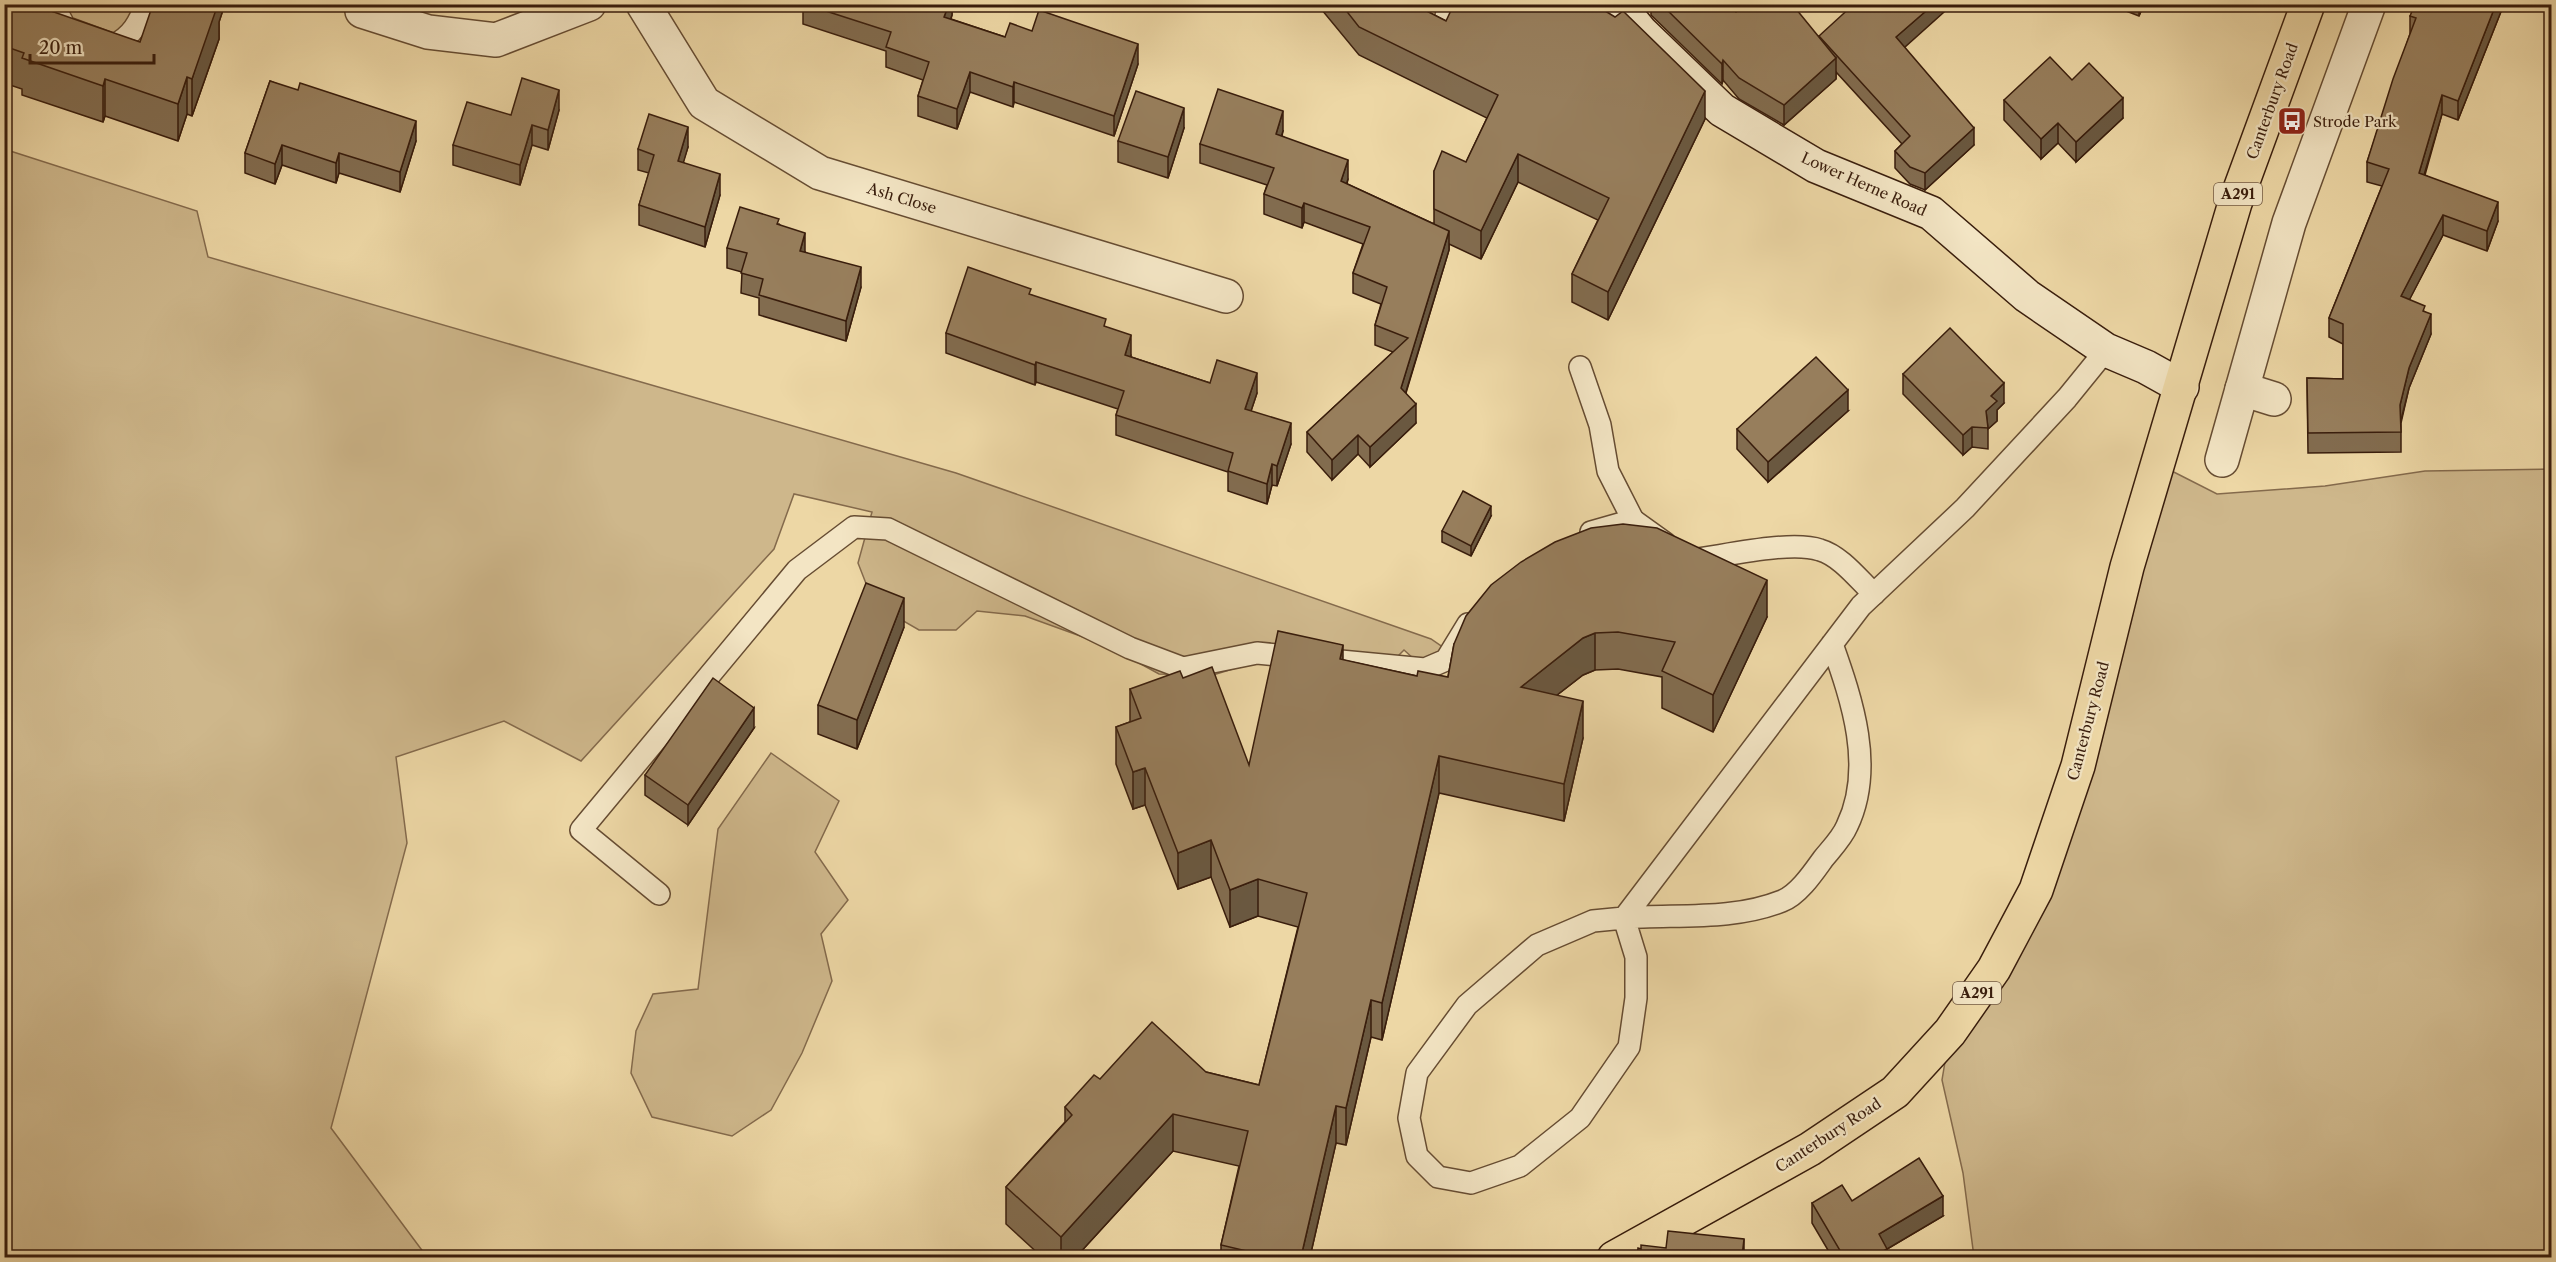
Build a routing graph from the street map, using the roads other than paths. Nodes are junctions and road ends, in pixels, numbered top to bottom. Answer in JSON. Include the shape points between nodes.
{"nodes":[{"id":1,"x":59,"y":4,"type":"edge"},
{"id":2,"x":146,"y":4,"type":"edge"},
{"id":3,"x":589,"y":4,"type":"edge"},
{"id":4,"x":642,"y":4,"type":"edge"},
{"id":5,"x":1618,"y":4,"type":"edge"},
{"id":6,"x":2308,"y":4,"type":"edge"},
{"id":7,"x":2369,"y":4,"type":"edge"},
{"id":8,"x":353,"y":8,"type":"edge"},
{"id":9,"x":1226,"y":296,"type":"dead end"},
{"id":10,"x":2106,"y":350,"type":"junction"},
{"id":11,"x":1580,"y":367,"type":"dead end"},
{"id":12,"x":2182,"y":387,"type":"junction"},
{"id":13,"x":2242,"y":389,"type":"junction"},
{"id":14,"x":2274,"y":399,"type":"dead end"},
{"id":15,"x":2222,"y":460,"type":"dead end"},
{"id":16,"x":1633,"y":520,"type":"junction"},
{"id":17,"x":1572,"y":537,"type":"edge"},
{"id":18,"x":1874,"y":594,"type":"junction"},
{"id":19,"x":1478,"y":611,"type":"edge"},
{"id":20,"x":1832,"y":644,"type":"junction"},
{"id":21,"x":659,"y":894,"type":"dead end"},
{"id":22,"x":1623,"y":918,"type":"junction"},
{"id":23,"x":1614,"y":1257,"type":"edge"}],
"edges":[{"from":1,"to":2,"type":"lane","via":[[56,10],[65,27],[114,45],[128,38]]},
{"from":3,"to":8,"type":"street","via":[[496,40],[428,32]]},
{"from":4,"to":9,"type":"street","name":"Ash Close","via":[[704,104],[820,173]]},
{"from":5,"to":10,"type":"street","name":"Lower Herne Road","via":[[1641,32],[1722,110],[1816,166],[1931,213],[2027,296]]},
{"from":6,"to":12,"type":"main road","name":"Canterbury Road","number":"A291","via":[[2235,203]]},
{"from":7,"to":13,"type":"street","via":[[2289,224]]},
{"from":10,"to":12,"type":"street","name":"Lower Herne Road"},
{"from":10,"to":18,"type":"lane","via":[[1965,508]]},
{"from":11,"to":16,"type":"lane","via":[[1600,425],[1608,471]]},
{"from":12,"to":23,"type":"main road","name":"Canterbury Road","number":"A291","via":[[2127,567],[2078,766],[2036,891],[1994,969],[1950,1032],[1894,1092],[1810,1149]]},
{"from":13,"to":14,"type":"street"},
{"from":13,"to":15,"type":"street"},
{"from":16,"to":17,"type":"lane"},
{"from":16,"to":18,"type":"lane","via":[[1691,560],[1788,547],[1821,550],[1839,561]]},
{"from":18,"to":20,"type":"lane"},
{"from":19,"to":21,"type":"lane","via":[[1446,660],[1425,669],[1257,653],[1183,668],[1130,648],[888,529],[854,527],[797,570],[581,830]]},
{"from":20,"to":22,"type":"lane"},
{"from":20,"to":22,"type":"lane","via":[[1850,695],[1858,734],[1860,780],[1848,826],[1812,874],[1784,900],[1743,912]]},
{"from":22,"to":22,"type":"lane","via":[[1593,921],[1537,945],[1467,1005],[1417,1073],[1408,1118],[1418,1156],[1438,1177],[1471,1183],[1520,1166],[1580,1118],[1629,1047],[1636,998],[1636,957]]}]}
